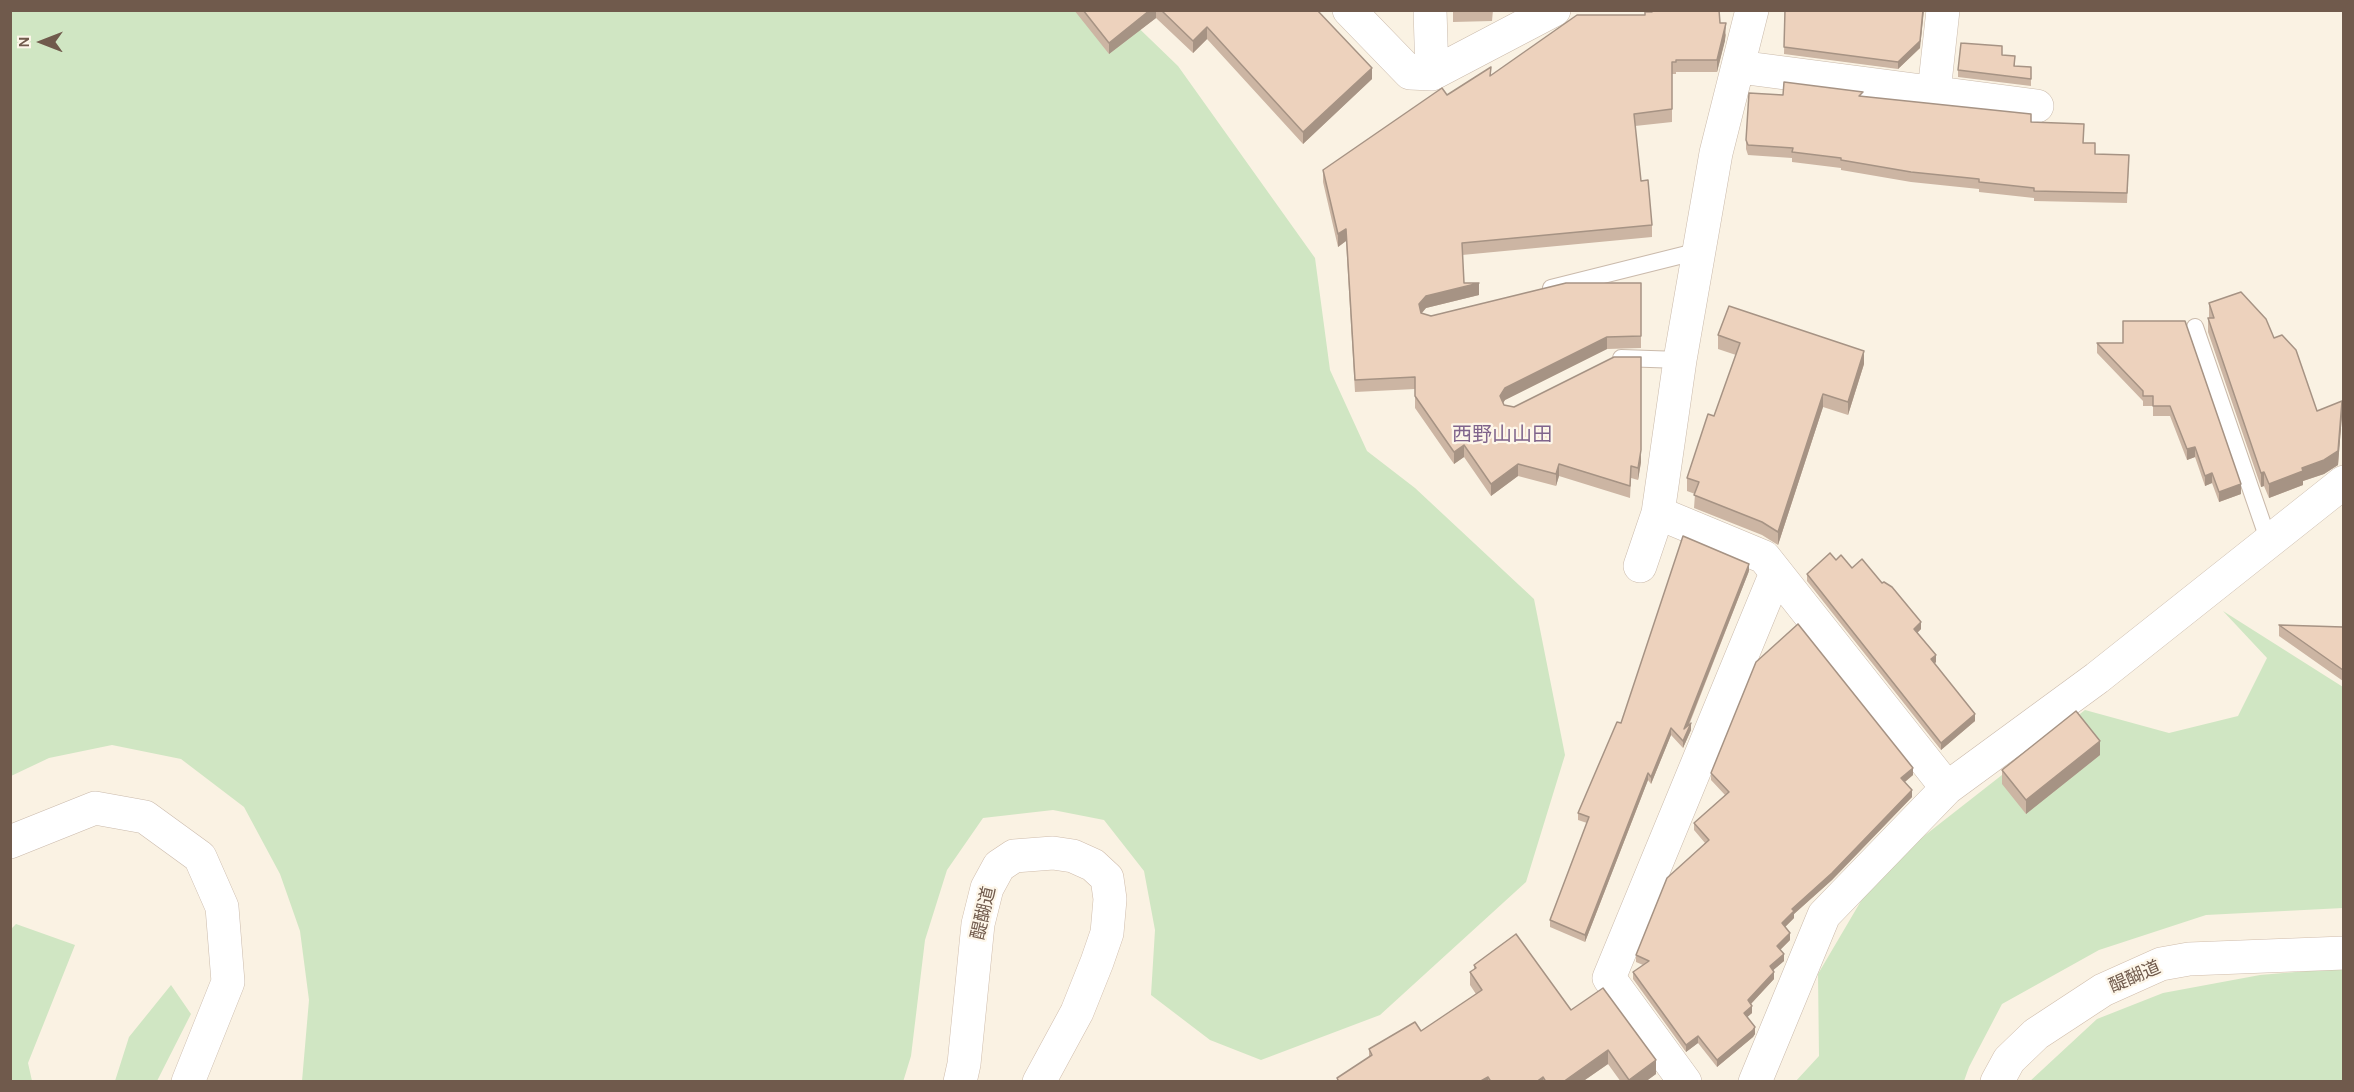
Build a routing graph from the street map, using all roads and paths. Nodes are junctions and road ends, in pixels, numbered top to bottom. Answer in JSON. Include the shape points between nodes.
{"nodes":[{"id":1,"x":1348,"y":10,"type":"edge"},
{"id":2,"x":1430,"y":10,"type":"edge"},
{"id":3,"x":1554,"y":10,"type":"edge"},
{"id":4,"x":1752,"y":10,"type":"edge"},
{"id":5,"x":1943,"y":10,"type":"edge"},
{"id":6,"x":1739,"y":67,"type":"junction"},
{"id":7,"x":1432,"y":74,"type":"junction"},
{"id":8,"x":1934,"y":92,"type":"junction"},
{"id":9,"x":2037,"y":106,"type":"dead end"},
{"id":10,"x":1699,"y":252,"type":"junction"},
{"id":11,"x":1530,"y":293,"type":"edge"},
{"id":12,"x":2195,"y":327,"type":"dead end"},
{"id":13,"x":1680,"y":360,"type":"junction"},
{"id":14,"x":1602,"y":363,"type":"edge"},
{"id":15,"x":2343,"y":482,"type":"edge"},
{"id":16,"x":1658,"y":513,"type":"junction"},
{"id":17,"x":2269,"y":542,"type":"junction"},
{"id":18,"x":1640,"y":566,"type":"dead end"},
{"id":19,"x":1776,"y":573,"type":"junction"},
{"id":20,"x":1947,"y":788,"type":"junction"},
{"id":21,"x":10,"y":842,"type":"edge"},
{"id":22,"x":2343,"y":953,"type":"edge"},
{"id":23,"x":188,"y":1082,"type":"edge"},
{"id":24,"x":960,"y":1082,"type":"edge"},
{"id":25,"x":1039,"y":1082,"type":"edge"},
{"id":26,"x":1685,"y":1082,"type":"edge"},
{"id":27,"x":1755,"y":1082,"type":"edge"},
{"id":28,"x":1997,"y":1082,"type":"edge"}],
"edges":[{"from":1,"to":7,"type":"street","via":[[1410,73]]},
{"from":2,"to":7,"type":"street"},
{"from":3,"to":7,"type":"street"},
{"from":4,"to":6,"type":"street"},
{"from":5,"to":8,"type":"street"},
{"from":6,"to":8,"type":"street"},
{"from":6,"to":10,"type":"street","via":[[1716,153]]},
{"from":8,"to":9,"type":"street"},
{"from":10,"to":11,"type":"lane"},
{"from":10,"to":13,"type":"street"},
{"from":12,"to":17,"type":"lane"},
{"from":13,"to":14,"type":"lane","via":[[1612,358]]},
{"from":13,"to":16,"type":"street"},
{"from":15,"to":17,"type":"street"},
{"from":16,"to":18,"type":"street"},
{"from":16,"to":19,"type":"street","via":[[1764,557]]},
{"from":17,"to":20,"type":"street","via":[[2097,678]]},
{"from":19,"to":20,"type":"street"},
{"from":19,"to":26,"type":"street","via":[[1609,978]]},
{"from":20,"to":27,"type":"street","via":[[1824,915]]},
{"from":21,"to":23,"type":"street","via":[[95,808],[145,818],[200,857],[222,907],[228,982]]},
{"from":22,"to":28,"type":"street","name":"醍醐道","via":[[2161,964],[2103,990],[2036,1034],[2009,1060]]},
{"from":24,"to":25,"type":"street","name":"醍醐道","via":[[978,924],[987,888],[999,866],[1014,856],[1053,853],[1093,865],[1107,878],[1110,899],[1107,933],[1097,962],[1077,1012]]}]}
